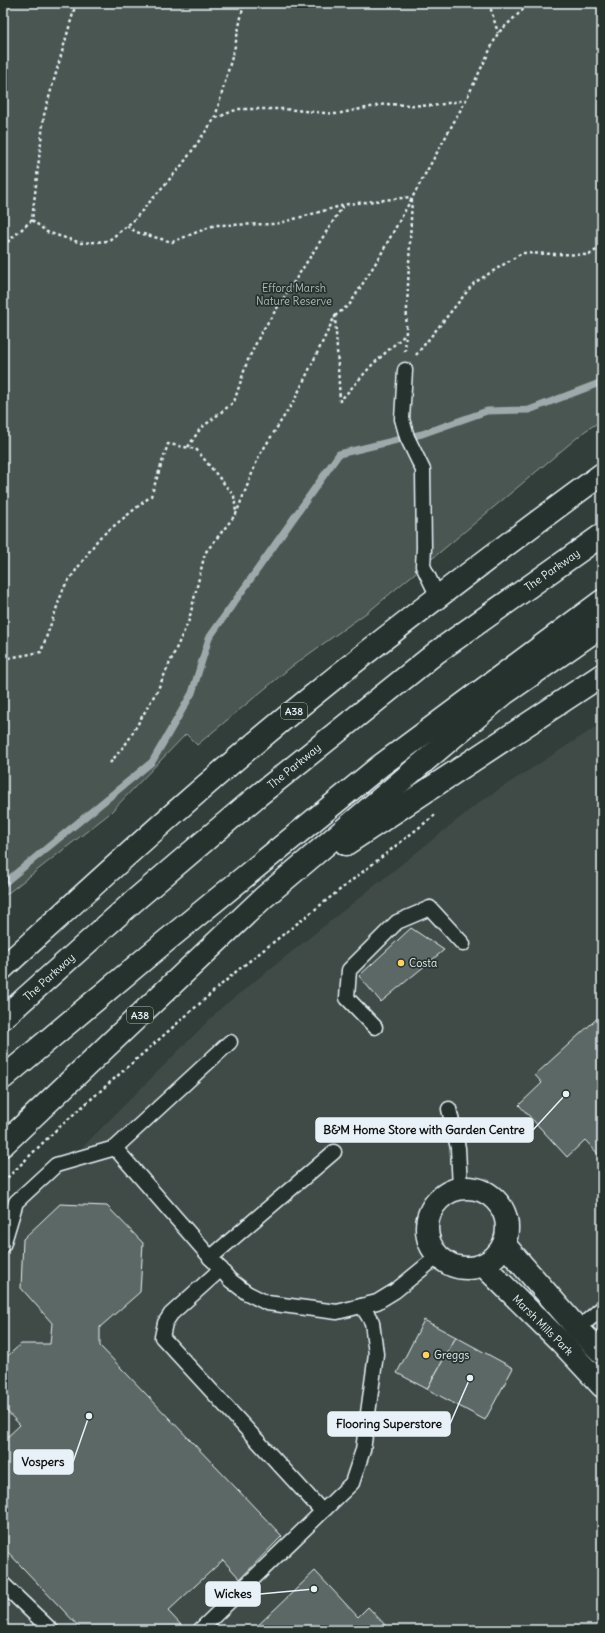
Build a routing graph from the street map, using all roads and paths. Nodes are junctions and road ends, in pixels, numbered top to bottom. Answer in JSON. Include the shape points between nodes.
{"nodes":[{"id":1,"x":76,"y":3,"type":"edge"},
{"id":2,"x":244,"y":3,"type":"edge"},
{"id":3,"x":489,"y":3,"type":"edge"},
{"id":4,"x":530,"y":3,"type":"edge"},
{"id":5,"x":498,"y":33,"type":"junction"},
{"id":6,"x":466,"y":100,"type":"junction"},
{"id":7,"x":215,"y":118,"type":"junction"},
{"id":8,"x":412,"y":197,"type":"junction"},
{"id":9,"x":343,"y":205,"type":"junction"},
{"id":10,"x":32,"y":220,"type":"junction"},
{"id":11,"x":127,"y":226,"type":"junction"},
{"id":12,"x":3,"y":246,"type":"edge"},
{"id":13,"x":602,"y":246,"type":"edge"},
{"id":14,"x":335,"y":316,"type":"junction"},
{"id":15,"x":406,"y":334,"type":"junction"},
{"id":16,"x":405,"y":370,"type":"junction"},
{"id":17,"x":188,"y":447,"type":"junction"},
{"id":18,"x":602,"y":474,"type":"edge"},
{"id":19,"x":236,"y":514,"type":"junction"},
{"id":20,"x":602,"y":535,"type":"edge"},
{"id":21,"x":438,"y":597,"type":"junction"},
{"id":22,"x":602,"y":601,"type":"edge"},
{"id":23,"x":602,"y":626,"type":"edge"},
{"id":24,"x":3,"y":659,"type":"edge"},
{"id":25,"x":602,"y":675,"type":"edge"},
{"id":26,"x":110,"y":763,"type":"dead end"},
{"id":27,"x":441,"y":810,"type":"dead end"},
{"id":28,"x":263,"y":898,"type":"junction"},
{"id":29,"x":463,"y":944,"type":"dead end"},
{"id":30,"x":3,"y":968,"type":"edge"},
{"id":31,"x":3,"y":1018,"type":"edge"},
{"id":32,"x":375,"y":1027,"type":"dead end"},
{"id":33,"x":230,"y":1042,"type":"dead end"},
{"id":34,"x":3,"y":1078,"type":"edge"},
{"id":35,"x":449,"y":1109,"type":"dead end"},
{"id":36,"x":3,"y":1145,"type":"edge"},
{"id":37,"x":115,"y":1148,"type":"junction"},
{"id":38,"x":334,"y":1152,"type":"dead end"},
{"id":39,"x":3,"y":1182,"type":"edge"},
{"id":40,"x":460,"y":1188,"type":"junction"},
{"id":41,"x":3,"y":1244,"type":"edge"},
{"id":42,"x":504,"y":1244,"type":"junction"},
{"id":43,"x":438,"y":1256,"type":"junction"},
{"id":44,"x":210,"y":1258,"type":"junction"},
{"id":45,"x":483,"y":1265,"type":"junction"},
{"id":46,"x":221,"y":1269,"type":"junction"},
{"id":47,"x":362,"y":1306,"type":"junction"},
{"id":48,"x":602,"y":1308,"type":"edge"},
{"id":49,"x":578,"y":1329,"type":"junction"},
{"id":50,"x":602,"y":1353,"type":"edge"},
{"id":51,"x":602,"y":1386,"type":"edge"},
{"id":52,"x":322,"y":1511,"type":"junction"},
{"id":53,"x":3,"y":1584,"type":"edge"},
{"id":54,"x":51,"y":1630,"type":"edge"},
{"id":55,"x":200,"y":1630,"type":"edge"}],
"edges":[{"from":1,"to":10,"type":"path","via":[[44,115]]},
{"from":2,"to":7,"type":"path"},
{"from":3,"to":5,"type":"path"},
{"from":4,"to":5,"type":"path"},
{"from":5,"to":6,"type":"path"},
{"from":6,"to":7,"type":"path","via":[[432,106],[386,104],[336,114],[284,109],[238,109]]},
{"from":6,"to":8,"type":"path"},
{"from":7,"to":11,"type":"path","via":[[182,165]]},
{"from":8,"to":9,"type":"path"},
{"from":8,"to":14,"type":"path","via":[[350,304]]},
{"from":8,"to":15,"type":"path"},
{"from":9,"to":11,"type":"path","via":[[276,224],[215,225],[172,242],[136,232]]},
{"from":9,"to":17,"type":"path","via":[[261,333],[247,362],[234,402],[200,429]]},
{"from":10,"to":11,"type":"path","via":[[47,232],[80,243],[108,241]]},
{"from":10,"to":12,"type":"path"},
{"from":13,"to":16,"type":"path","via":[[589,255],[522,253],[474,283],[427,339]]},
{"from":14,"to":15,"type":"path","via":[[340,401],[372,365]]},
{"from":14,"to":19,"type":"path","via":[[295,399],[259,456]]},
{"from":15,"to":16,"type":"path"},
{"from":16,"to":21,"type":"lane","via":[[402,419],[407,437],[423,470],[423,566]]},
{"from":17,"to":19,"type":"path","via":[[196,449],[234,496]]},
{"from":17,"to":24,"type":"path","via":[[168,444],[151,496],[99,538],[81,563],[64,587],[41,652]]},
{"from":18,"to":21,"type":"main road","number":"A38"},
{"from":19,"to":26,"type":"path","via":[[205,553],[189,620],[158,689],[128,741]]},
{"from":20,"to":31,"type":"main road","name":"The Parkway","via":[[437,652],[255,798]]},
{"from":21,"to":30,"type":"main road","number":"A38","via":[[310,698],[156,828]]},
{"from":22,"to":34,"type":"main road","via":[[374,771]]},
{"from":23,"to":28,"type":"main road","number":"A38","via":[[504,694]]},
{"from":25,"to":28,"type":"main road","number":"A38"},
{"from":27,"to":39,"type":"path","via":[[238,970],[57,1129]]},
{"from":28,"to":36,"type":"main road","number":"A38"},
{"from":29,"to":32,"type":"lane","via":[[430,908],[397,922],[349,970],[347,998]]},
{"from":33,"to":37,"type":"lane"},
{"from":35,"to":40,"type":"lane","via":[[458,1148]]},
{"from":37,"to":41,"type":"lane","via":[[56,1165],[16,1202]]},
{"from":37,"to":44,"type":"lane"},
{"from":38,"to":44,"type":"lane"},
{"from":40,"to":42,"type":"main road","via":[[484,1191],[495,1199],[502,1208],[506,1220]]},
{"from":40,"to":43,"type":"main road","via":[[438,1199],[427,1221],[427,1234]]},
{"from":42,"to":45,"type":"main road","via":[[498,1253]]},
{"from":42,"to":49,"type":"main road","name":"Marsh Mills Park"},
{"from":43,"to":45,"type":"main road","via":[[459,1268]]},
{"from":43,"to":47,"type":"lane","via":[[396,1291],[377,1302]]},
{"from":44,"to":46,"type":"lane"},
{"from":45,"to":51,"type":"main road","name":"Marsh Mills Park"},
{"from":46,"to":47,"type":"lane","via":[[247,1293],[267,1303],[337,1312]]},
{"from":46,"to":52,"type":"lane","via":[[171,1314],[165,1323],[162,1337]]},
{"from":47,"to":52,"type":"lane","via":[[372,1322],[376,1354],[363,1450],[352,1482]]},
{"from":48,"to":49,"type":"lane"},
{"from":49,"to":50,"type":"main road","name":"Marsh Mills Park"},
{"from":52,"to":55,"type":"lane"},
{"from":53,"to":54,"type":"lane"}]}
